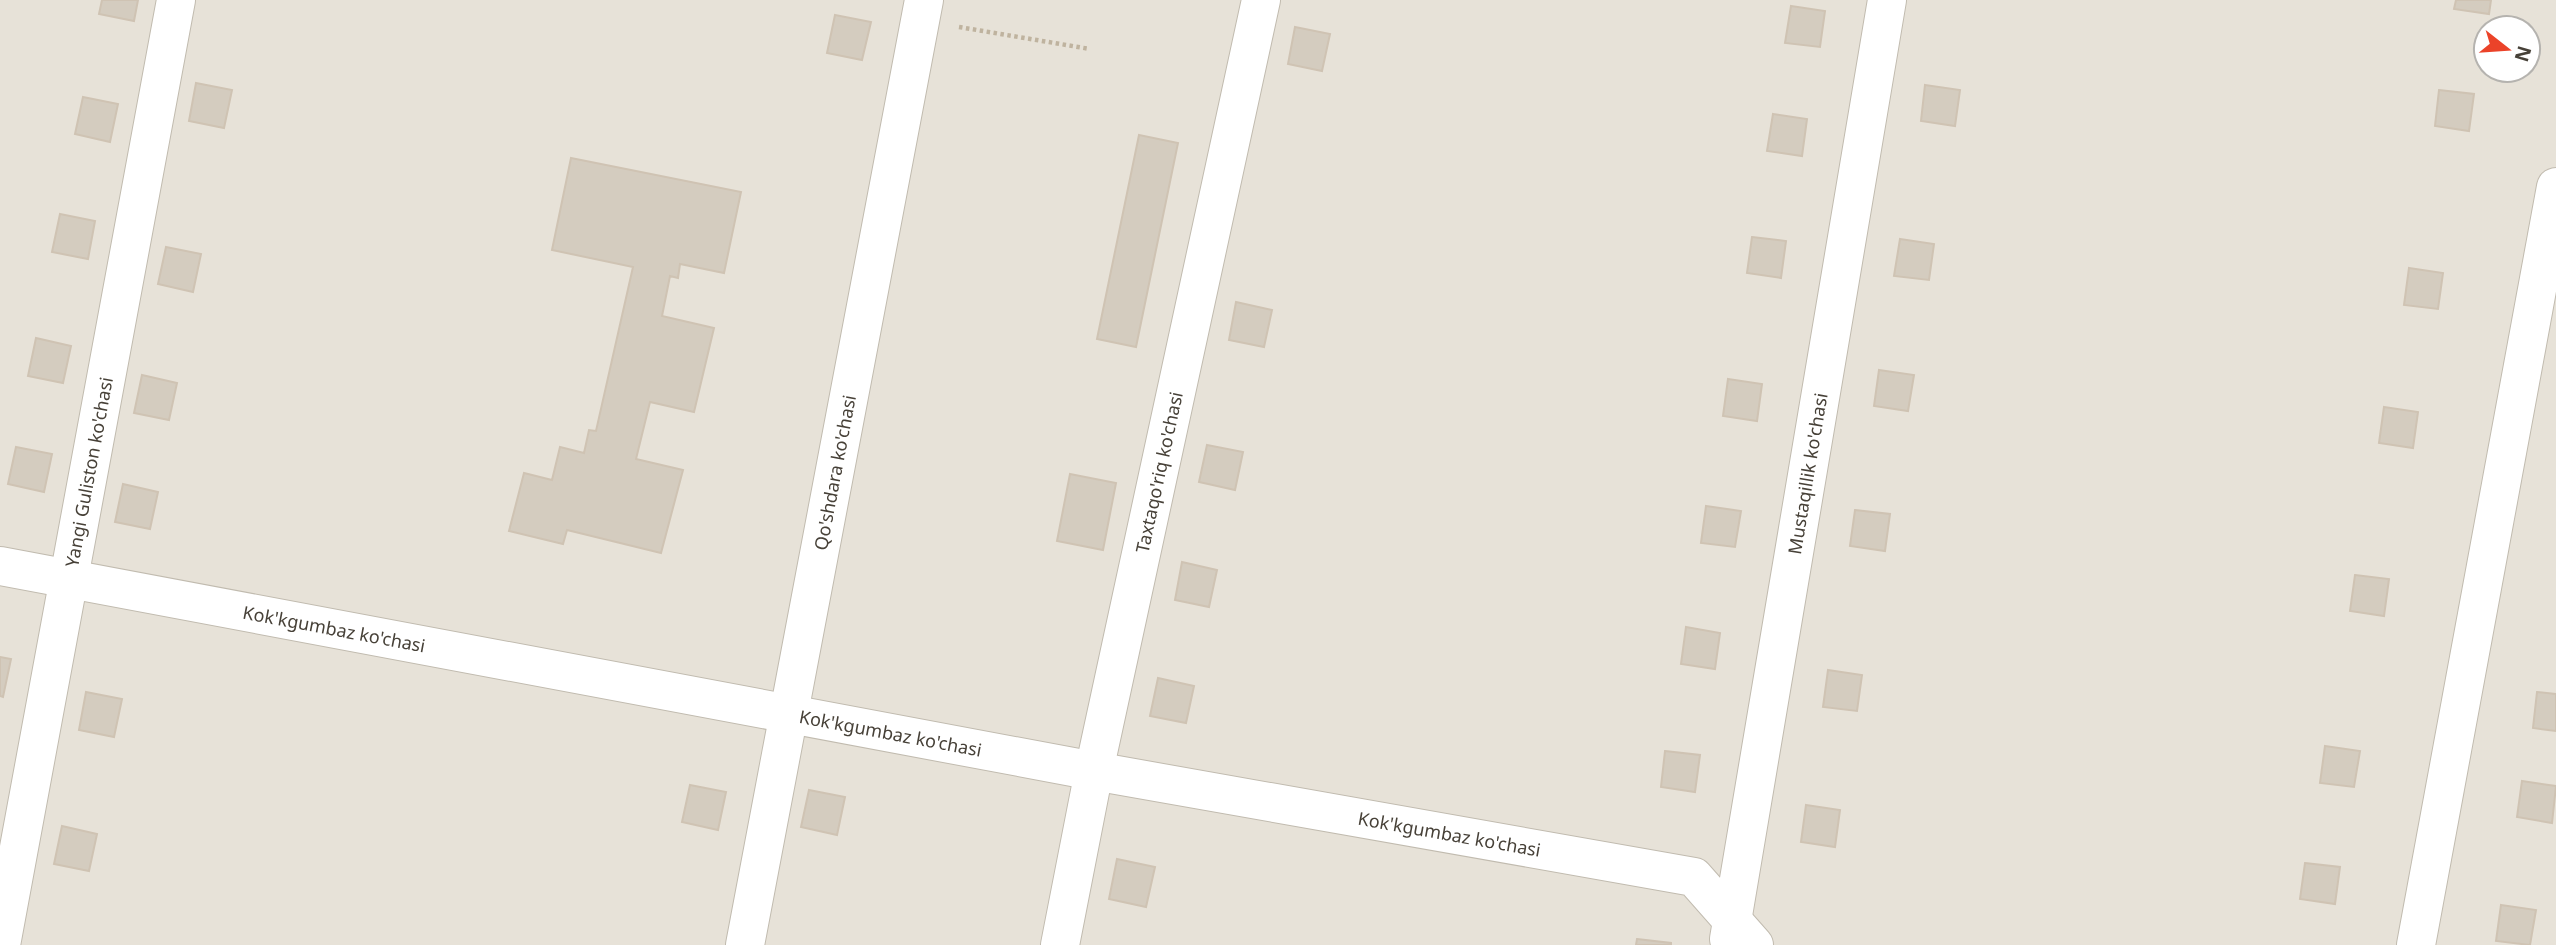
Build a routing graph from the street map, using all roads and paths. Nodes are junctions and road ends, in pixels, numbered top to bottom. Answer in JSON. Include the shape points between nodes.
{"nodes":[{"id":1,"x":176,"y":0,"type":"edge"},
{"id":2,"x":1261,"y":0,"type":"edge"},
{"id":3,"x":1887,"y":0,"type":"edge"},
{"id":4,"x":922,"y":10,"type":"edge"},
{"id":5,"x":1090,"y":50,"type":"dead end"},
{"id":6,"x":2556,"y":187,"type":"edge"},
{"id":7,"x":0,"y":566,"type":"edge"},
{"id":8,"x":70,"y":579,"type":"junction"},
{"id":9,"x":789,"y":715,"type":"junction"},
{"id":10,"x":1094,"y":771,"type":"junction"},
{"id":11,"x":1738,"y":938,"type":"edge"},
{"id":12,"x":1,"y":945,"type":"edge"},
{"id":13,"x":745,"y":945,"type":"edge"},
{"id":14,"x":1059,"y":945,"type":"edge"},
{"id":15,"x":2416,"y":945,"type":"edge"}],
"edges":[{"from":1,"to":8,"type":"street","name":"Yangi Guliston ko'chasi"},
{"from":2,"to":10,"type":"street","name":"Taxtaqo'riq ko'chasi"},
{"from":3,"to":11,"type":"street","name":"Mustaqillik ko'chasi"},
{"from":4,"to":5,"type":"path"},
{"from":4,"to":9,"type":"street","name":"Qo'shdara ko'chasi"},
{"from":6,"to":15,"type":"street"},
{"from":7,"to":8,"type":"street","name":"Kok'kgumbaz ko'chasi"},
{"from":8,"to":9,"type":"street","name":"Kok'kgumbaz ko'chasi"},
{"from":8,"to":12,"type":"street","name":"Yangi Guliston ko'chasi"},
{"from":9,"to":10,"type":"street","name":"Kok'kgumbaz ko'chasi"},
{"from":9,"to":13,"type":"street","name":"Qo'shdara ko'chasi"},
{"from":10,"to":11,"type":"street","name":"Kok'kgumbaz ko'chasi","via":[[1694,877]]},
{"from":10,"to":14,"type":"street","name":"Taxtaqo'riq ko'chasi"}]}
